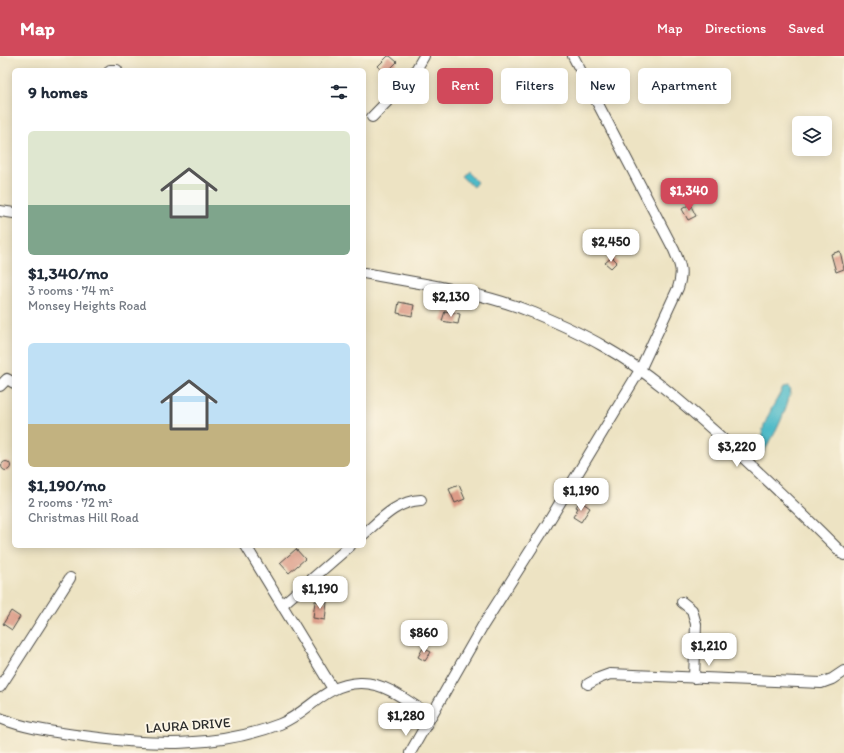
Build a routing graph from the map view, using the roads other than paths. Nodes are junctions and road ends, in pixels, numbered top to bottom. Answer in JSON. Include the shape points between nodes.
{"nodes":[{"id":1,"x":424,"y":56,"type":"edge"},
{"id":2,"x":573,"y":56,"type":"edge"},
{"id":3,"x":372,"y":117,"type":"dead end"},
{"id":4,"x":0,"y":211,"type":"edge"},
{"id":5,"x":12,"y":213,"type":"edge"},
{"id":6,"x":366,"y":273,"type":"edge"},
{"id":7,"x":640,"y":370,"type":"junction"},
{"id":8,"x":12,"y":381,"type":"edge"},
{"id":9,"x":0,"y":386,"type":"edge"},
{"id":10,"x":421,"y":500,"type":"dead end"},
{"id":11,"x":366,"y":532,"type":"edge"},
{"id":12,"x":247,"y":548,"type":"edge"},
{"id":13,"x":348,"y":548,"type":"edge"},
{"id":14,"x":844,"y":556,"type":"edge"},
{"id":15,"x":70,"y":578,"type":"dead end"},
{"id":16,"x":682,"y":602,"type":"dead end"},
{"id":17,"x":283,"y":604,"type":"junction"},
{"id":18,"x":844,"y":671,"type":"edge"},
{"id":19,"x":694,"y":678,"type":"junction"},
{"id":20,"x":588,"y":684,"type":"dead end"},
{"id":21,"x":0,"y":687,"type":"edge"},
{"id":22,"x":333,"y":689,"type":"junction"},
{"id":23,"x":430,"y":716,"type":"junction"},
{"id":24,"x":0,"y":718,"type":"edge"},
{"id":25,"x":410,"y":753,"type":"edge"}],
"edges":[{"from":1,"to":3,"type":"street","via":[[413,75]]},
{"from":2,"to":7,"type":"street","via":[[680,263],[682,276],[678,288]]},
{"from":4,"to":5,"type":"street"},
{"from":6,"to":7,"type":"street","via":[[469,292],[502,302],[569,328],[604,346]]},
{"from":7,"to":14,"type":"street","via":[[706,424],[792,503]]},
{"from":7,"to":23,"type":"street"},
{"from":8,"to":9,"type":"street","via":[[7,379]]},
{"from":10,"to":11,"type":"street","via":[[410,500],[394,508]]},
{"from":12,"to":17,"type":"street"},
{"from":13,"to":17,"type":"street"},
{"from":15,"to":21,"type":"street"},
{"from":16,"to":19,"type":"street","via":[[692,610],[696,624]]},
{"from":17,"to":22,"type":"street"},
{"from":18,"to":19,"type":"street","via":[[821,683]]},
{"from":19,"to":20,"type":"street","via":[[610,674]]},
{"from":22,"to":23,"type":"street","name":"LAURA DRIVE","via":[[360,683],[374,684]]},
{"from":22,"to":24,"type":"street","name":"LAURA DRIVE","via":[[285,722],[257,733],[211,741],[148,744],[44,731]]},
{"from":23,"to":25,"type":"street"}]}
